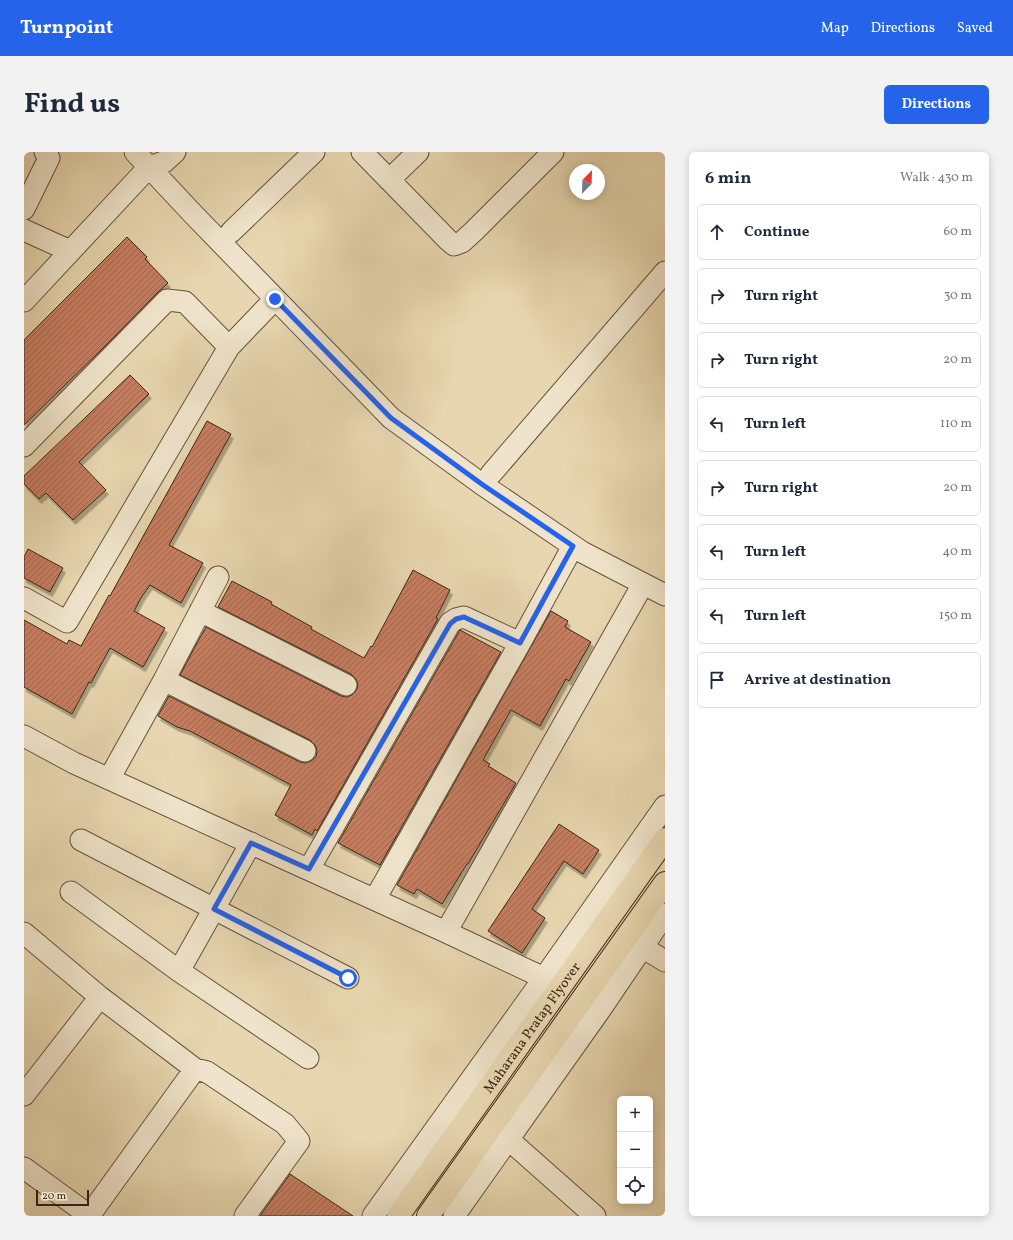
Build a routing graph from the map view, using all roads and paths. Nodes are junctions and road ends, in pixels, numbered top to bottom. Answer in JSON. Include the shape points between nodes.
{"nodes":[{"id":1,"x":45,"y":152,"type":"edge"},
{"id":2,"x":314,"y":152,"type":"edge"},
{"id":3,"x":362,"y":152,"type":"edge"},
{"id":4,"x":418,"y":152,"type":"edge"},
{"id":5,"x":552,"y":152,"type":"edge"},
{"id":6,"x":156,"y":157,"type":"edge"},
{"id":7,"x":389,"y":180,"type":"junction"},
{"id":8,"x":24,"y":209,"type":"edge"},
{"id":9,"x":24,"y":230,"type":"edge"},
{"id":10,"x":231,"y":232,"type":"junction"},
{"id":11,"x":70,"y":251,"type":"junction"},
{"id":12,"x":665,"y":272,"type":"edge"},
{"id":13,"x":275,"y":299,"type":"junction"},
{"id":14,"x":24,"y":301,"type":"edge"},
{"id":15,"x":230,"y":347,"type":"junction"},
{"id":16,"x":24,"y":446,"type":"edge"},
{"id":17,"x":491,"y":474,"type":"junction"},
{"id":18,"x":573,"y":546,"type":"junction"},
{"id":19,"x":218,"y":577,"type":"dead end"},
{"id":20,"x":665,"y":579,"type":"edge"},
{"id":21,"x":643,"y":584,"type":"junction"},
{"id":22,"x":665,"y":595,"type":"edge"},
{"id":23,"x":24,"y":598,"type":"edge"},
{"id":24,"x":200,"y":611,"type":"junction"},
{"id":25,"x":520,"y":643,"type":"junction"},
{"id":26,"x":164,"y":680,"type":"junction"},
{"id":27,"x":346,"y":685,"type":"dead end"},
{"id":28,"x":24,"y":736,"type":"edge"},
{"id":29,"x":305,"y":751,"type":"dead end"},
{"id":30,"x":109,"y":779,"type":"junction"},
{"id":31,"x":665,"y":806,"type":"edge"},
{"id":32,"x":665,"y":839,"type":"edge"},
{"id":33,"x":81,"y":840,"type":"dead end"},
{"id":34,"x":251,"y":843,"type":"junction"},
{"id":35,"x":309,"y":869,"type":"junction"},
{"id":36,"x":665,"y":883,"type":"edge"},
{"id":37,"x":71,"y":892,"type":"dead end"},
{"id":38,"x":375,"y":899,"type":"junction"},
{"id":39,"x":214,"y":909,"type":"junction"},
{"id":40,"x":665,"y":914,"type":"edge"},
{"id":41,"x":446,"y":932,"type":"junction"},
{"id":42,"x":24,"y":933,"type":"edge"},
{"id":43,"x":642,"y":947,"type":"junction"},
{"id":44,"x":665,"y":961,"type":"edge"},
{"id":45,"x":179,"y":971,"type":"junction"},
{"id":46,"x":348,"y":978,"type":"dead end"},
{"id":47,"x":544,"y":978,"type":"junction"},
{"id":48,"x":100,"y":997,"type":"junction"},
{"id":49,"x":308,"y":1058,"type":"dead end"},
{"id":50,"x":195,"y":1069,"type":"junction"},
{"id":51,"x":24,"y":1095,"type":"edge"},
{"id":52,"x":508,"y":1139,"type":"junction"},
{"id":53,"x":24,"y":1168,"type":"edge"},
{"id":54,"x":591,"y":1215,"type":"edge"},
{"id":55,"x":90,"y":1216,"type":"edge"},
{"id":56,"x":245,"y":1216,"type":"edge"},
{"id":57,"x":373,"y":1216,"type":"edge"},
{"id":58,"x":398,"y":1216,"type":"edge"},
{"id":59,"x":428,"y":1216,"type":"edge"},
{"id":60,"x":454,"y":1216,"type":"edge"}],
"edges":[{"from":1,"to":8,"type":"street","via":[[50,158]]},
{"from":2,"to":10,"type":"street"},
{"from":3,"to":7,"type":"street"},
{"from":4,"to":7,"type":"street"},
{"from":5,"to":7,"type":"street","via":[[474,231],[462,242],[454,245]]},
{"from":6,"to":10,"type":"street"},
{"from":6,"to":11,"type":"street"},
{"from":6,"to":13,"type":"street","via":[[193,214]]},
{"from":9,"to":11,"type":"street"},
{"from":10,"to":17,"type":"street","via":[[401,408]]},
{"from":11,"to":14,"type":"street"},
{"from":12,"to":17,"type":"street"},
{"from":13,"to":15,"type":"street"},
{"from":13,"to":18,"type":"street","via":[[391,418]]},
{"from":15,"to":16,"type":"street","via":[[185,302],[167,300]]},
{"from":15,"to":23,"type":"street","via":[[67,622]]},
{"from":17,"to":20,"type":"street","via":[[589,540]]},
{"from":18,"to":21,"type":"street"},
{"from":18,"to":25,"type":"street"},
{"from":19,"to":24,"type":"street"},
{"from":21,"to":22,"type":"street"},
{"from":21,"to":41,"type":"street"},
{"from":24,"to":26,"type":"street"},
{"from":24,"to":27,"type":"street"},
{"from":25,"to":35,"type":"street","via":[[464,617],[450,624]]},
{"from":25,"to":38,"type":"street"},
{"from":26,"to":29,"type":"street"},
{"from":26,"to":30,"type":"street"},
{"from":28,"to":30,"type":"street"},
{"from":30,"to":34,"type":"street"},
{"from":31,"to":47,"type":"street"},
{"from":32,"to":58,"type":"main road","name":"Maharana Pratap Flyover"},
{"from":33,"to":39,"type":"street"},
{"from":34,"to":35,"type":"street"},
{"from":34,"to":39,"type":"street"},
{"from":35,"to":38,"type":"street"},
{"from":36,"to":59,"type":"main road","name":"Maharana Pratap Flyover"},
{"from":37,"to":45,"type":"street"},
{"from":38,"to":41,"type":"street"},
{"from":39,"to":45,"type":"street"},
{"from":39,"to":46,"type":"street"},
{"from":40,"to":43,"type":"street"},
{"from":41,"to":47,"type":"street"},
{"from":42,"to":48,"type":"street"},
{"from":43,"to":44,"type":"street"},
{"from":43,"to":52,"type":"street"},
{"from":45,"to":49,"type":"street"},
{"from":47,"to":57,"type":"street"},
{"from":48,"to":50,"type":"street"},
{"from":48,"to":51,"type":"street"},
{"from":50,"to":55,"type":"street"},
{"from":50,"to":56,"type":"street","via":[[207,1072],[285,1124],[299,1141]]},
{"from":52,"to":54,"type":"street"},
{"from":52,"to":60,"type":"street"},
{"from":53,"to":55,"type":"street"}]}
